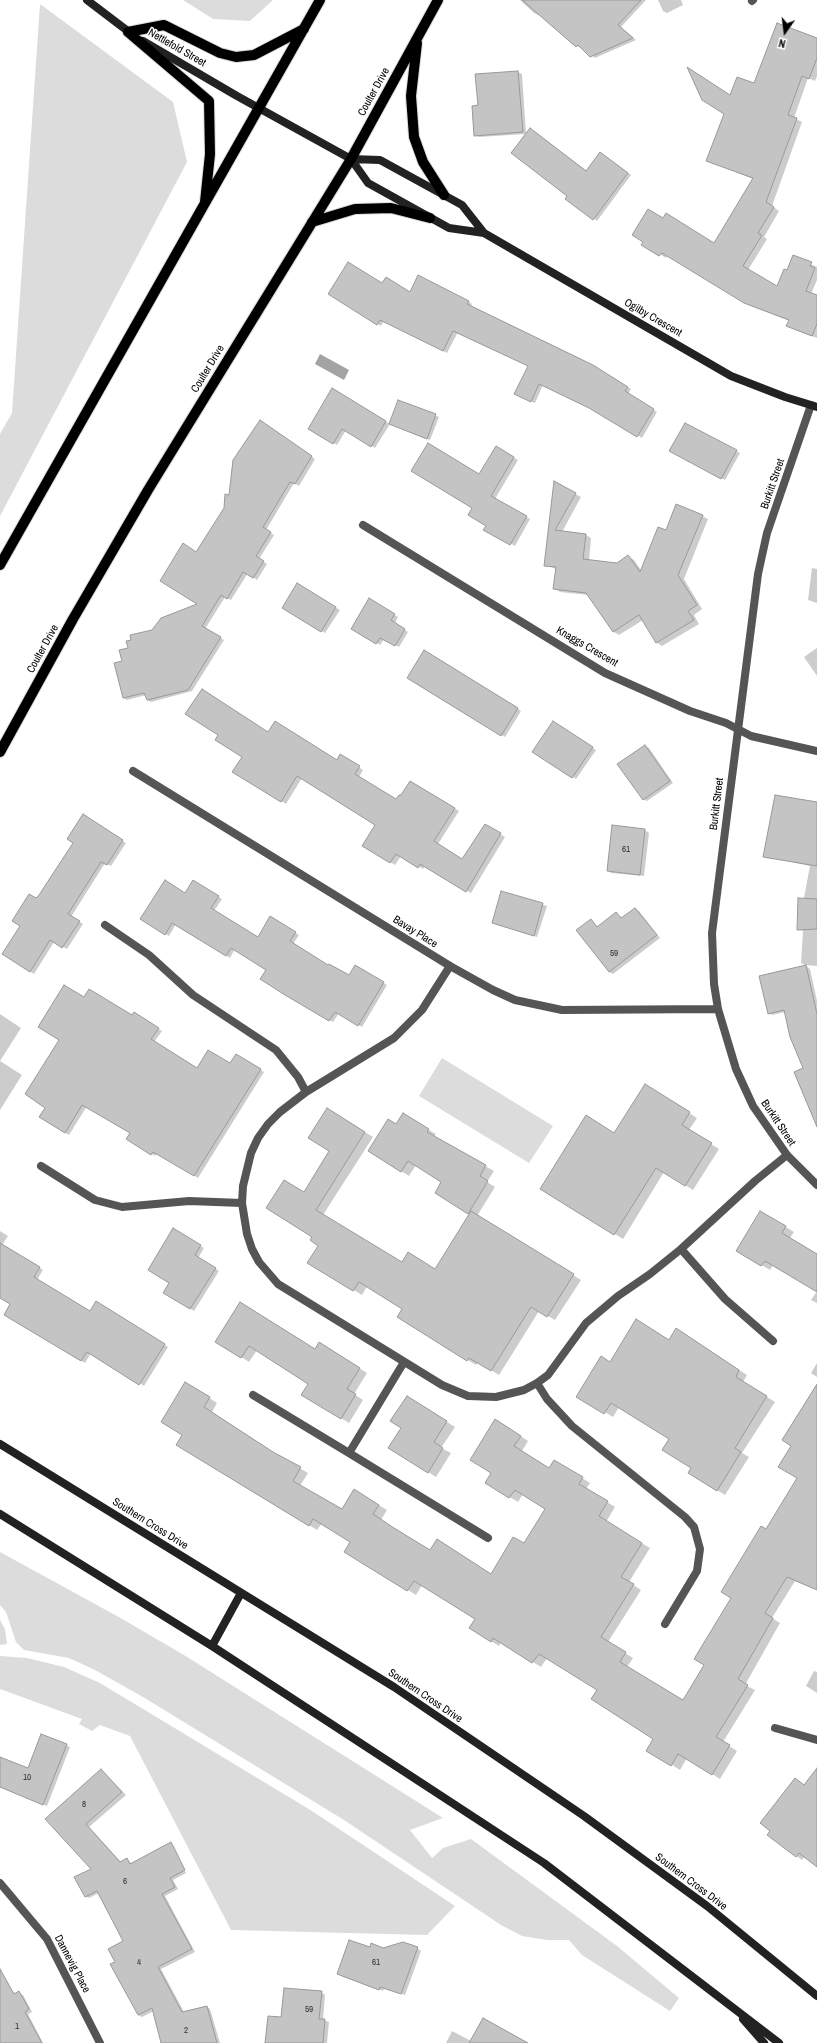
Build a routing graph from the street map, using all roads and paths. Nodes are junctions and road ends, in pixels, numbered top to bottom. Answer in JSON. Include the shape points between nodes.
{"nodes":[{"id":1,"x":87,"y":0,"type":"edge"},
{"id":2,"x":320,"y":0,"type":"edge"},
{"id":3,"x":438,"y":0,"type":"edge"},
{"id":4,"x":304,"y":28,"type":"junction"},
{"id":5,"x":128,"y":32,"type":"junction"},
{"id":6,"x":418,"y":37,"type":"junction"},
{"id":7,"x":260,"y":109,"type":"junction"},
{"id":8,"x":351,"y":159,"type":"junction"},
{"id":9,"x":444,"y":195,"type":"junction"},
{"id":10,"x":204,"y":206,"type":"junction"},
{"id":11,"x":430,"y":218,"type":"junction"},
{"id":12,"x":312,"y":222,"type":"junction"},
{"id":13,"x":484,"y":233,"type":"junction"},
{"id":14,"x":814,"y":406,"type":"edge"},
{"id":15,"x":362,"y":524,"type":"dead end"},
{"id":16,"x":0,"y":565,"type":"edge"},
{"id":17,"x":738,"y":728,"type":"junction"},
{"id":18,"x":817,"y":751,"type":"edge"},
{"id":19,"x":0,"y":752,"type":"edge"},
{"id":20,"x":133,"y":771,"type":"dead end"},
{"id":21,"x":105,"y":925,"type":"dead end"},
{"id":22,"x":450,"y":966,"type":"junction"},
{"id":23,"x":718,"y":1009,"type":"junction"},
{"id":24,"x":306,"y":1092,"type":"junction"},
{"id":25,"x":787,"y":1155,"type":"junction"},
{"id":26,"x":41,"y":1166,"type":"dead end"},
{"id":27,"x":817,"y":1185,"type":"edge"},
{"id":28,"x":242,"y":1203,"type":"junction"},
{"id":29,"x":681,"y":1249,"type":"junction"},
{"id":30,"x":773,"y":1341,"type":"dead end"},
{"id":31,"x":404,"y":1362,"type":"junction"},
{"id":32,"x":537,"y":1383,"type":"junction"},
{"id":33,"x":253,"y":1395,"type":"dead end"},
{"id":34,"x":0,"y":1444,"type":"edge"},
{"id":35,"x":349,"y":1453,"type":"junction"},
{"id":36,"x":0,"y":1514,"type":"edge"},
{"id":37,"x":488,"y":1538,"type":"dead end"},
{"id":38,"x":241,"y":1593,"type":"junction"},
{"id":39,"x":664,"y":1624,"type":"dead end"},
{"id":40,"x":212,"y":1646,"type":"junction"},
{"id":41,"x":775,"y":1728,"type":"dead end"},
{"id":42,"x":817,"y":1740,"type":"edge"},
{"id":43,"x":0,"y":1883,"type":"edge"},
{"id":44,"x":817,"y":1996,"type":"edge"},
{"id":45,"x":731,"y":2005,"type":"junction"},
{"id":46,"x":100,"y":2043,"type":"edge"},
{"id":47,"x":764,"y":2043,"type":"edge"},
{"id":48,"x":779,"y":2043,"type":"edge"}],
"edges":[{"from":1,"to":5,"type":"main road","name":"Nettlefold Street"},
{"from":2,"to":4,"type":"main road"},
{"from":3,"to":6,"type":"main road","name":"Coulter Drive"},
{"from":4,"to":5,"type":"main road","via":[[254,55],[236,57],[220,52],[164,24]]},
{"from":4,"to":7,"type":"main road"},
{"from":5,"to":7,"type":"main road","name":"Nettlefold Street"},
{"from":5,"to":10,"type":"main road","via":[[209,101],[210,154]]},
{"from":6,"to":8,"type":"main road","name":"Coulter Drive"},
{"from":6,"to":9,"type":"main road","via":[[411,96],[414,137],[423,162]]},
{"from":7,"to":8,"type":"main road","name":"Nettlefold Street"},
{"from":7,"to":10,"type":"main road"},
{"from":8,"to":9,"type":"main road","name":"Ogilby Crescent","via":[[380,160]]},
{"from":8,"to":11,"type":"main road","name":"Ogilby Crescent","via":[[368,183]]},
{"from":8,"to":12,"type":"main road","name":"Coulter Drive"},
{"from":9,"to":13,"type":"main road","name":"Ogilby Crescent","via":[[462,205]]},
{"from":10,"to":16,"type":"main road"},
{"from":11,"to":12,"type":"main road","via":[[390,208],[372,208],[355,209]]},
{"from":11,"to":13,"type":"main road","name":"Ogilby Crescent","via":[[449,228]]},
{"from":12,"to":19,"type":"main road","name":"Coulter Drive","via":[[148,490]]},
{"from":13,"to":14,"type":"main road","name":"Ogilby Crescent","via":[[731,376]]},
{"from":14,"to":17,"type":"street","name":"Burkitt Street","via":[[767,533],[758,574]]},
{"from":15,"to":17,"type":"street","name":"Knaggs Crescent","via":[[606,672],[690,711]]},
{"from":17,"to":18,"type":"street","name":"Knaggs Crescent","via":[[751,736]]},
{"from":17,"to":23,"type":"street","name":"Burkitt Street","via":[[712,933],[714,984]]},
{"from":20,"to":22,"type":"street","name":"Bavay Place"},
{"from":21,"to":24,"type":"street","via":[[149,955],[193,995],[276,1050],[298,1077]]},
{"from":22,"to":23,"type":"street","name":"Bavay Place","via":[[515,1000],[562,1010]]},
{"from":22,"to":24,"type":"street","via":[[422,1010],[394,1038]]},
{"from":23,"to":25,"type":"street","name":"Burkitt Street","via":[[736,1069],[753,1106]]},
{"from":24,"to":28,"type":"street","via":[[280,1112],[258,1138],[251,1153]]},
{"from":25,"to":27,"type":"street","name":"Burkitt Street"},
{"from":25,"to":29,"type":"street","via":[[754,1181]]},
{"from":26,"to":28,"type":"street","via":[[95,1200],[122,1207],[189,1200]]},
{"from":28,"to":31,"type":"street","via":[[252,1248],[259,1262],[278,1284]]},
{"from":29,"to":30,"type":"street","via":[[725,1299]]},
{"from":29,"to":32,"type":"street","via":[[586,1323],[548,1375]]},
{"from":31,"to":32,"type":"street","via":[[442,1385],[468,1396],[496,1397],[524,1390]]},
{"from":31,"to":35,"type":"street"},
{"from":32,"to":39,"type":"street","via":[[547,1399],[572,1426],[694,1527],[700,1549],[696,1572]]},
{"from":33,"to":35,"type":"street"},
{"from":34,"to":38,"type":"main road","name":"Southern Cross Drive"},
{"from":35,"to":37,"type":"street"},
{"from":36,"to":40,"type":"main road"},
{"from":38,"to":40,"type":"main road"},
{"from":38,"to":44,"type":"main road","name":"Southern Cross Drive","via":[[394,1687],[584,1816],[707,1906]]},
{"from":40,"to":45,"type":"main road","via":[[544,1863]]},
{"from":41,"to":42,"type":"street"},
{"from":43,"to":46,"type":"street","name":"Dannevig Place","via":[[46,1939]]},
{"from":45,"to":47,"type":"main road"},
{"from":45,"to":48,"type":"main road"}]}
